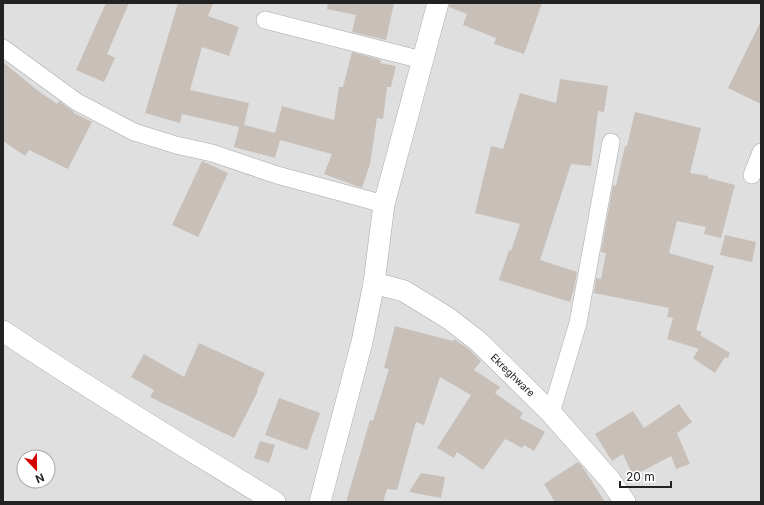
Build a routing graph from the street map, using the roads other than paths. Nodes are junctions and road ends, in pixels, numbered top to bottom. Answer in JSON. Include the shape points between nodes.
{"nodes":[{"id":1,"x":438,"y":3,"type":"edge"},
{"id":2,"x":265,"y":20,"type":"dead end"},
{"id":3,"x":3,"y":48,"type":"edge"},
{"id":4,"x":422,"y":60,"type":"junction"},
{"id":5,"x":611,"y":142,"type":"dead end"},
{"id":6,"x":761,"y":152,"type":"edge"},
{"id":7,"x":752,"y":175,"type":"dead end"},
{"id":8,"x":384,"y":204,"type":"junction"},
{"id":9,"x":374,"y":283,"type":"junction"},
{"id":10,"x":4,"y":335,"type":"edge"},
{"id":11,"x":551,"y":413,"type":"junction"},
{"id":12,"x":275,"y":502,"type":"edge"},
{"id":13,"x":320,"y":502,"type":"edge"},
{"id":14,"x":625,"y":502,"type":"edge"}],
"edges":[{"from":1,"to":4,"type":"street"},
{"from":2,"to":4,"type":"street"},
{"from":3,"to":8,"type":"street","via":[[77,102],[134,132]]},
{"from":4,"to":8,"type":"street"},
{"from":5,"to":11,"type":"street","via":[[578,323]]},
{"from":6,"to":7,"type":"street"},
{"from":8,"to":9,"type":"street"},
{"from":9,"to":11,"type":"street","name":"Ekreghware","via":[[404,292],[448,318],[478,341]]},
{"from":9,"to":13,"type":"street","via":[[362,342]]},
{"from":10,"to":12,"type":"street"},
{"from":11,"to":14,"type":"street","name":"Ekreghware","via":[[610,480]]}]}
